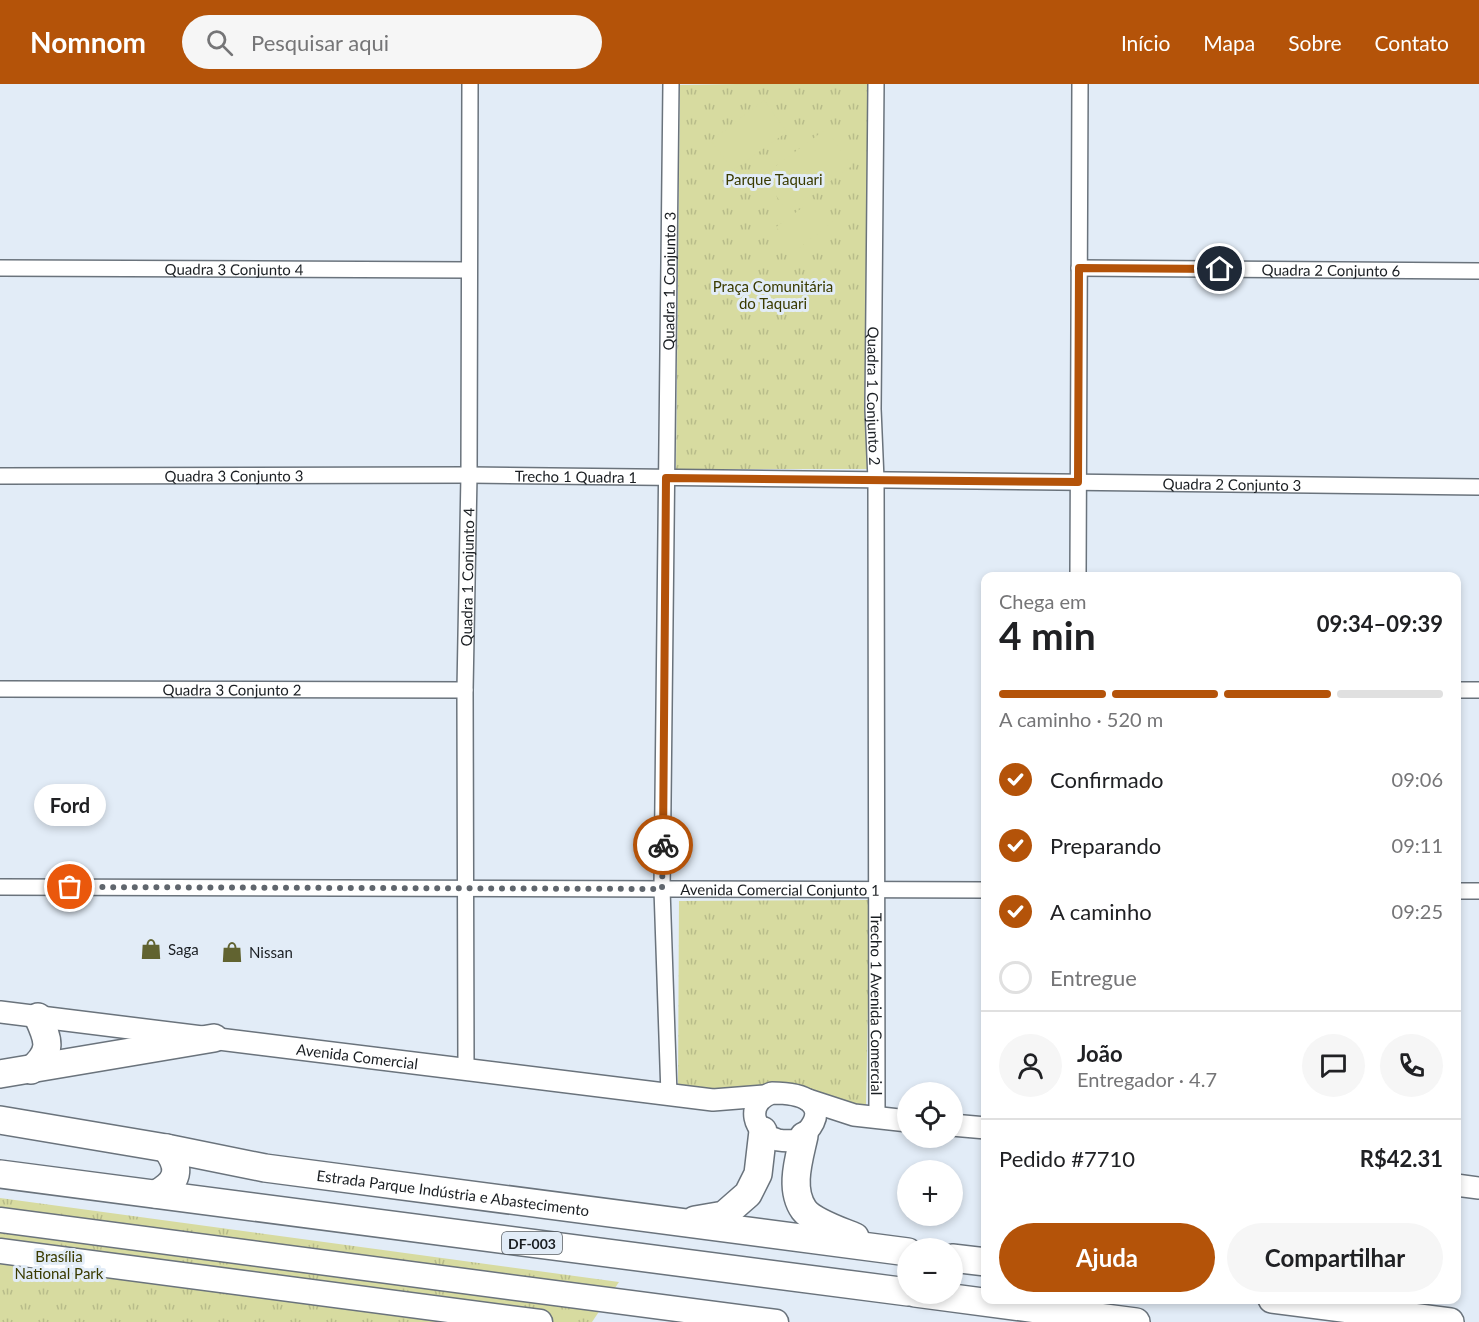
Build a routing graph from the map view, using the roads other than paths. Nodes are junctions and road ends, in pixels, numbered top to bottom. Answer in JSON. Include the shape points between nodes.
{"nodes":[{"id":1,"x":470,"y":84,"type":"edge"},
{"id":2,"x":671,"y":84,"type":"edge"},
{"id":3,"x":876,"y":84,"type":"edge"},
{"id":4,"x":1080,"y":84,"type":"edge"},
{"id":5,"x":0,"y":268,"type":"edge"},
{"id":6,"x":1079,"y":268,"type":"junction"},
{"id":7,"x":468,"y":270,"type":"junction"},
{"id":8,"x":1479,"y":271,"type":"edge"},
{"id":9,"x":469,"y":475,"type":"junction"},
{"id":10,"x":0,"y":476,"type":"edge"},
{"id":11,"x":666,"y":478,"type":"junction"},
{"id":12,"x":876,"y":480,"type":"junction"},
{"id":13,"x":1078,"y":482,"type":"junction"},
{"id":14,"x":1479,"y":487,"type":"edge"},
{"id":15,"x":1078,"y":572,"type":"edge"},
{"id":16,"x":0,"y":689,"type":"edge"},
{"id":17,"x":465,"y":690,"type":"junction"},
{"id":18,"x":1461,"y":690,"type":"edge"},
{"id":19,"x":1479,"y":690,"type":"edge"},
{"id":20,"x":0,"y":887,"type":"edge"},
{"id":21,"x":465,"y":888,"type":"junction"},
{"id":22,"x":662,"y":889,"type":"junction"},
{"id":23,"x":876,"y":889,"type":"junction"},
{"id":24,"x":981,"y":890,"type":"edge"},
{"id":25,"x":1461,"y":891,"type":"edge"},
{"id":26,"x":1479,"y":891,"type":"edge"},
{"id":27,"x":0,"y":1012,"type":"edge"},
{"id":28,"x":38,"y":1017,"type":"junction"},
{"id":29,"x":214,"y":1038,"type":"junction"},
{"id":30,"x":466,"y":1069,"type":"junction"},
{"id":31,"x":31,"y":1070,"type":"junction"},
{"id":32,"x":0,"y":1074,"type":"edge"},
{"id":33,"x":669,"y":1095,"type":"junction"},
{"id":34,"x":765,"y":1096,"type":"junction"},
{"id":35,"x":713,"y":1100,"type":"junction"},
{"id":36,"x":808,"y":1100,"type":"junction"},
{"id":37,"x":854,"y":1115,"type":"junction"},
{"id":38,"x":877,"y":1118,"type":"junction"},
{"id":39,"x":0,"y":1120,"type":"edge"},
{"id":40,"x":897,"y":1120,"type":"edge"},
{"id":41,"x":963,"y":1126,"type":"edge"},
{"id":42,"x":760,"y":1128,"type":"junction"},
{"id":43,"x":981,"y":1128,"type":"edge"},
{"id":44,"x":808,"y":1132,"type":"junction"},
{"id":45,"x":166,"y":1148,"type":"junction"},
{"id":46,"x":0,"y":1174,"type":"edge"},
{"id":47,"x":1461,"y":1186,"type":"edge"},
{"id":48,"x":1479,"y":1188,"type":"edge"},
{"id":49,"x":156,"y":1194,"type":"junction"},
{"id":50,"x":0,"y":1220,"type":"edge"},
{"id":51,"x":682,"y":1222,"type":"junction"},
{"id":52,"x":0,"y":1251,"type":"edge"},
{"id":53,"x":897,"y":1251,"type":"edge"},
{"id":54,"x":897,"y":1251,"type":"edge"},
{"id":55,"x":963,"y":1259,"type":"edge"},
{"id":56,"x":981,"y":1261,"type":"edge"},
{"id":57,"x":897,"y":1291,"type":"edge"},
{"id":58,"x":963,"y":1299,"type":"edge"},
{"id":59,"x":981,"y":1302,"type":"edge"},
{"id":60,"x":999,"y":1304,"type":"edge"},
{"id":61,"x":1311,"y":1304,"type":"edge"},
{"id":62,"x":537,"y":1322,"type":"edge"},
{"id":63,"x":776,"y":1322,"type":"edge"},
{"id":64,"x":1136,"y":1322,"type":"edge"},
{"id":65,"x":1450,"y":1322,"type":"edge"}],
"edges":[{"from":1,"to":7,"type":"street","name":"Quadra 1 Conjunto 4"},
{"from":2,"to":11,"type":"street","name":"Quadra 1 Conjunto 3"},
{"from":3,"to":12,"type":"street","name":"Quadra 1 Conjunto 2"},
{"from":4,"to":6,"type":"street"},
{"from":5,"to":7,"type":"street","name":"Quadra 3 Conjunto 4"},
{"from":6,"to":8,"type":"street","name":"Quadra 2 Conjunto 6"},
{"from":6,"to":13,"type":"street"},
{"from":7,"to":9,"type":"street","name":"Quadra 1 Conjunto 4"},
{"from":9,"to":10,"type":"street","name":"Quadra 3 Conjunto 3"},
{"from":9,"to":11,"type":"street","name":"Trecho 1 Quadra 1"},
{"from":9,"to":17,"type":"street","name":"Quadra 1 Conjunto 4"},
{"from":11,"to":12,"type":"street","name":"Trecho 1 Quadra 1"},
{"from":11,"to":22,"type":"street","name":"Quadra 1 Conjunto 3"},
{"from":12,"to":13,"type":"street","name":"Trecho 1 Quadra 1"},
{"from":12,"to":23,"type":"street","name":"Quadra 1 Conjunto 2"},
{"from":13,"to":14,"type":"street","name":"Quadra 2 Conjunto 3"},
{"from":13,"to":15,"type":"street"},
{"from":16,"to":17,"type":"street","name":"Quadra 3 Conjunto 2"},
{"from":17,"to":21,"type":"street","name":"Quadra 1 Conjunto 4"},
{"from":18,"to":19,"type":"street"},
{"from":20,"to":21,"type":"street","name":"Avenida Comercial Conjunto 1"},
{"from":21,"to":22,"type":"street","name":"Avenida Comercial Conjunto 1"},
{"from":21,"to":30,"type":"street","name":"Quadra 1 Conjunto 4"},
{"from":22,"to":23,"type":"street","name":"Avenida Comercial Conjunto 1"},
{"from":22,"to":33,"type":"street","name":"Quadra 1 Conjunto 3"},
{"from":23,"to":24,"type":"street","name":"Avenida Comercial Conjunto 1"},
{"from":23,"to":38,"type":"street","name":"Trecho 1 Avenida Comercial"},
{"from":25,"to":26,"type":"street"},
{"from":27,"to":28,"type":"street","name":"Avenida Comercial"},
{"from":28,"to":29,"type":"street","name":"Avenida Comercial"},
{"from":28,"to":31,"type":"highway","via":[[48,1039],[41,1062]]},
{"from":29,"to":30,"type":"street","name":"Avenida Comercial"},
{"from":29,"to":31,"type":"highway"},
{"from":30,"to":33,"type":"street","name":"Avenida Comercial"},
{"from":31,"to":32,"type":"highway"},
{"from":33,"to":35,"type":"street","name":"Avenida Comercial"},
{"from":34,"to":35,"type":"street","name":"Avenida Comercial"},
{"from":34,"to":36,"type":"street","via":[[787,1093]]},
{"from":34,"to":42,"type":"street","via":[[754,1114]]},
{"from":35,"to":42,"type":"street","name":"Avenida Comercial"},
{"from":36,"to":37,"type":"street"},
{"from":36,"to":44,"type":"street","via":[[814,1107],[815,1120]]},
{"from":37,"to":38,"type":"street"},
{"from":37,"to":44,"type":"street"},
{"from":38,"to":40,"type":"street"},
{"from":39,"to":45,"type":"highway","name":"Estrada Parque Indústria e Abastecimento"},
{"from":41,"to":43,"type":"street"},
{"from":42,"to":44,"type":"street","via":[[776,1140],[797,1140]]},
{"from":42,"to":51,"type":"highway","via":[[758,1174],[748,1194],[724,1215]]},
{"from":44,"to":53,"type":"highway","via":[[796,1168],[797,1192],[805,1211],[828,1226]]},
{"from":45,"to":49,"type":"highway","via":[[173,1157],[176,1175],[171,1184]]},
{"from":45,"to":51,"type":"highway","name":"Estrada Parque Indústria e Abastecimento","via":[[266,1168]]},
{"from":46,"to":49,"type":"highway","number":"DF-003"},
{"from":47,"to":48,"type":"street"},
{"from":49,"to":57,"type":"highway","number":"DF-003"},
{"from":50,"to":63,"type":"main road"},
{"from":51,"to":54,"type":"highway","name":"Estrada Parque Indústria e Abastecimento"},
{"from":52,"to":62,"type":"main road"},
{"from":55,"to":56,"type":"highway"},
{"from":58,"to":59,"type":"highway"},
{"from":60,"to":64,"type":"highway"},
{"from":61,"to":65,"type":"highway"}]}
